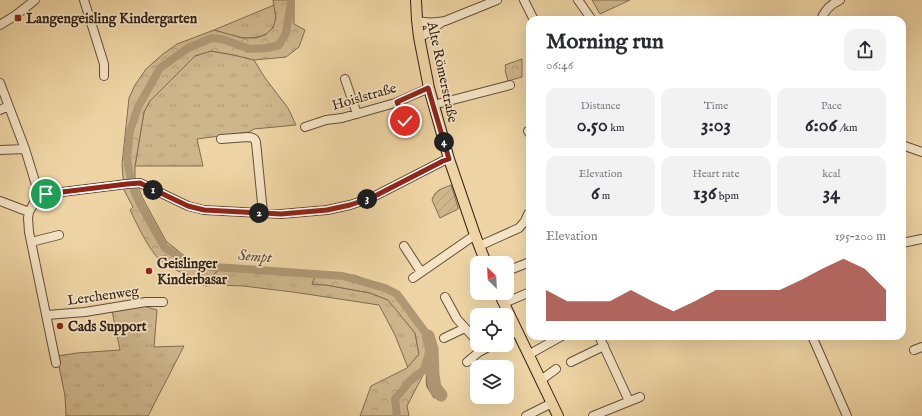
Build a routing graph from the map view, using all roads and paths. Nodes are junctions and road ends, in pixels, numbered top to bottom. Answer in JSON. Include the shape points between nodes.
{"nodes":[{"id":1,"x":35,"y":0,"type":"edge"},
{"id":2,"x":84,"y":0,"type":"edge"},
{"id":3,"x":416,"y":0,"type":"edge"},
{"id":4,"x":497,"y":0,"type":"edge"},
{"id":5,"x":524,"y":0,"type":"edge"},
{"id":6,"x":578,"y":0,"type":"edge"},
{"id":7,"x":840,"y":0,"type":"edge"},
{"id":8,"x":532,"y":16,"type":"edge"},
{"id":9,"x":589,"y":16,"type":"edge"},
{"id":10,"x":823,"y":16,"type":"edge"},
{"id":11,"x":445,"y":20,"type":"junction"},
{"id":12,"x":417,"y":21,"type":"junction"},
{"id":13,"x":0,"y":25,"type":"edge"},
{"id":14,"x":419,"y":37,"type":"junction"},
{"id":15,"x":104,"y":76,"type":"dead end"},
{"id":16,"x":345,"y":79,"type":"dead end"},
{"id":17,"x":0,"y":83,"type":"edge"},
{"id":18,"x":510,"y":85,"type":"dead end"},
{"id":19,"x":428,"y":88,"type":"junction"},
{"id":20,"x":397,"y":102,"type":"junction"},
{"id":21,"x":433,"y":105,"type":"junction"},
{"id":22,"x":8,"y":106,"type":"junction"},
{"id":23,"x":0,"y":110,"type":"edge"},
{"id":24,"x":357,"y":114,"type":"junction"},
{"id":25,"x":405,"y":121,"type":"dead end"},
{"id":26,"x":305,"y":127,"type":"dead end"},
{"id":27,"x":221,"y":139,"type":"dead end"},
{"id":28,"x":906,"y":146,"type":"edge"},
{"id":29,"x":25,"y":149,"type":"junction"},
{"id":30,"x":0,"y":150,"type":"edge"},
{"id":31,"x":922,"y":152,"type":"edge"},
{"id":32,"x":449,"y":159,"type":"junction"},
{"id":33,"x":40,"y":192,"type":"junction"},
{"id":34,"x":0,"y":201,"type":"edge"},
{"id":35,"x":29,"y":212,"type":"junction"},
{"id":36,"x":263,"y":213,"type":"junction"},
{"id":37,"x":526,"y":219,"type":"edge"},
{"id":38,"x":59,"y":235,"type":"dead end"},
{"id":39,"x":475,"y":235,"type":"junction"},
{"id":40,"x":922,"y":239,"type":"edge"},
{"id":41,"x":31,"y":242,"type":"junction"},
{"id":42,"x":906,"y":242,"type":"edge"},
{"id":43,"x":404,"y":246,"type":"dead end"},
{"id":44,"x":479,"y":246,"type":"junction"},
{"id":45,"x":483,"y":256,"type":"edge"},
{"id":46,"x":526,"y":264,"type":"edge"},
{"id":47,"x":514,"y":268,"type":"edge"},
{"id":48,"x":421,"y":272,"type":"junction"},
{"id":49,"x":414,"y":278,"type":"dead end"},
{"id":50,"x":526,"y":294,"type":"edge"},
{"id":51,"x":445,"y":297,"type":"dead end"},
{"id":52,"x":502,"y":300,"type":"edge"},
{"id":53,"x":163,"y":302,"type":"dead end"},
{"id":54,"x":504,"y":303,"type":"junction"},
{"id":55,"x":47,"y":315,"type":"junction"},
{"id":56,"x":465,"y":328,"type":"junction"},
{"id":57,"x":517,"y":332,"type":"junction"},
{"id":58,"x":470,"y":333,"type":"edge"},
{"id":59,"x":514,"y":334,"type":"edge"},
{"id":60,"x":444,"y":338,"type":"dead end"},
{"id":61,"x":555,"y":340,"type":"edge"},
{"id":62,"x":601,"y":340,"type":"edge"},
{"id":63,"x":814,"y":340,"type":"edge"},
{"id":64,"x":604,"y":346,"type":"junction"},
{"id":65,"x":922,"y":347,"type":"edge"},
{"id":66,"x":914,"y":350,"type":"dead end"},
{"id":67,"x":480,"y":352,"type":"edge"},
{"id":68,"x":528,"y":355,"type":"junction"},
{"id":69,"x":467,"y":362,"type":"dead end"},
{"id":70,"x":571,"y":362,"type":"dead end"},
{"id":71,"x":56,"y":363,"type":"dead end"},
{"id":72,"x":556,"y":369,"type":"dead end"},
{"id":73,"x":541,"y":380,"type":"junction"},
{"id":74,"x":640,"y":396,"type":"dead end"},
{"id":75,"x":629,"y":401,"type":"junction"},
{"id":76,"x":552,"y":403,"type":"junction"},
{"id":77,"x":526,"y":416,"type":"edge"},
{"id":78,"x":558,"y":416,"type":"edge"},
{"id":79,"x":593,"y":416,"type":"edge"},
{"id":80,"x":847,"y":416,"type":"edge"}],
"edges":[{"from":1,"to":13,"type":"street"},
{"from":2,"to":15,"type":"street","via":[[104,64]]},
{"from":3,"to":12,"type":"main road","name":"Alte Römerstraße"},
{"from":4,"to":11,"type":"street"},
{"from":5,"to":8,"type":"street"},
{"from":6,"to":9,"type":"street"},
{"from":7,"to":10,"type":"street","via":[[834,2]]},
{"from":11,"to":12,"type":"street","via":[[426,23]]},
{"from":11,"to":14,"type":"street"},
{"from":12,"to":14,"type":"main road","name":"Alte Römerstraße"},
{"from":14,"to":19,"type":"main road","name":"Alte Römerstraße"},
{"from":16,"to":24,"type":"street"},
{"from":17,"to":22,"type":"street"},
{"from":18,"to":21,"type":"street"},
{"from":19,"to":20,"type":"street","name":"Hoislstraße"},
{"from":19,"to":21,"type":"main road","name":"Alte Römerstraße"},
{"from":20,"to":24,"type":"street","name":"Hoislstraße"},
{"from":20,"to":25,"type":"street"},
{"from":21,"to":32,"type":"main road","name":"Alte Römerstraße"},
{"from":22,"to":23,"type":"street"},
{"from":22,"to":29,"type":"street"},
{"from":24,"to":26,"type":"street","name":"Hoislstraße"},
{"from":27,"to":36,"type":"street","via":[[252,137],[256,142]]},
{"from":28,"to":31,"type":"street"},
{"from":29,"to":30,"type":"street"},
{"from":29,"to":33,"type":"street"},
{"from":32,"to":36,"type":"street","via":[[371,198],[350,205],[319,211]]},
{"from":32,"to":39,"type":"main road","name":"Alte Römerstraße"},
{"from":33,"to":35,"type":"street"},
{"from":33,"to":36,"type":"street","via":[[46,194],[140,183],[188,206],[204,210]]},
{"from":34,"to":35,"type":"street"},
{"from":35,"to":41,"type":"street"},
{"from":37,"to":44,"type":"street","via":[[519,228]]},
{"from":38,"to":41,"type":"street"},
{"from":39,"to":44,"type":"main road","name":"Alte Römerstraße"},
{"from":39,"to":48,"type":"street"},
{"from":40,"to":42,"type":"street"},
{"from":41,"to":55,"type":"street"},
{"from":43,"to":48,"type":"street"},
{"from":44,"to":45,"type":"main road","name":"Alte Römerstraße"},
{"from":46,"to":47,"type":"street"},
{"from":48,"to":49,"type":"street"},
{"from":50,"to":54,"type":"street"},
{"from":51,"to":56,"type":"street"},
{"from":52,"to":54,"type":"main road"},
{"from":53,"to":55,"type":"street","name":"Lerchenweg"},
{"from":54,"to":57,"type":"main road"},
{"from":55,"to":71,"type":"street"},
{"from":56,"to":58,"type":"street"},
{"from":56,"to":60,"type":"street"},
{"from":57,"to":59,"type":"street"},
{"from":57,"to":68,"type":"main road"},
{"from":61,"to":68,"type":"street"},
{"from":62,"to":64,"type":"street"},
{"from":63,"to":80,"type":"street"},
{"from":64,"to":70,"type":"street"},
{"from":64,"to":75,"type":"street"},
{"from":65,"to":66,"type":"street"},
{"from":67,"to":69,"type":"street"},
{"from":68,"to":73,"type":"main road"},
{"from":72,"to":73,"type":"street"},
{"from":73,"to":76,"type":"main road"},
{"from":74,"to":75,"type":"street"},
{"from":75,"to":79,"type":"street"},
{"from":76,"to":77,"type":"street"},
{"from":76,"to":78,"type":"main road"}]}
